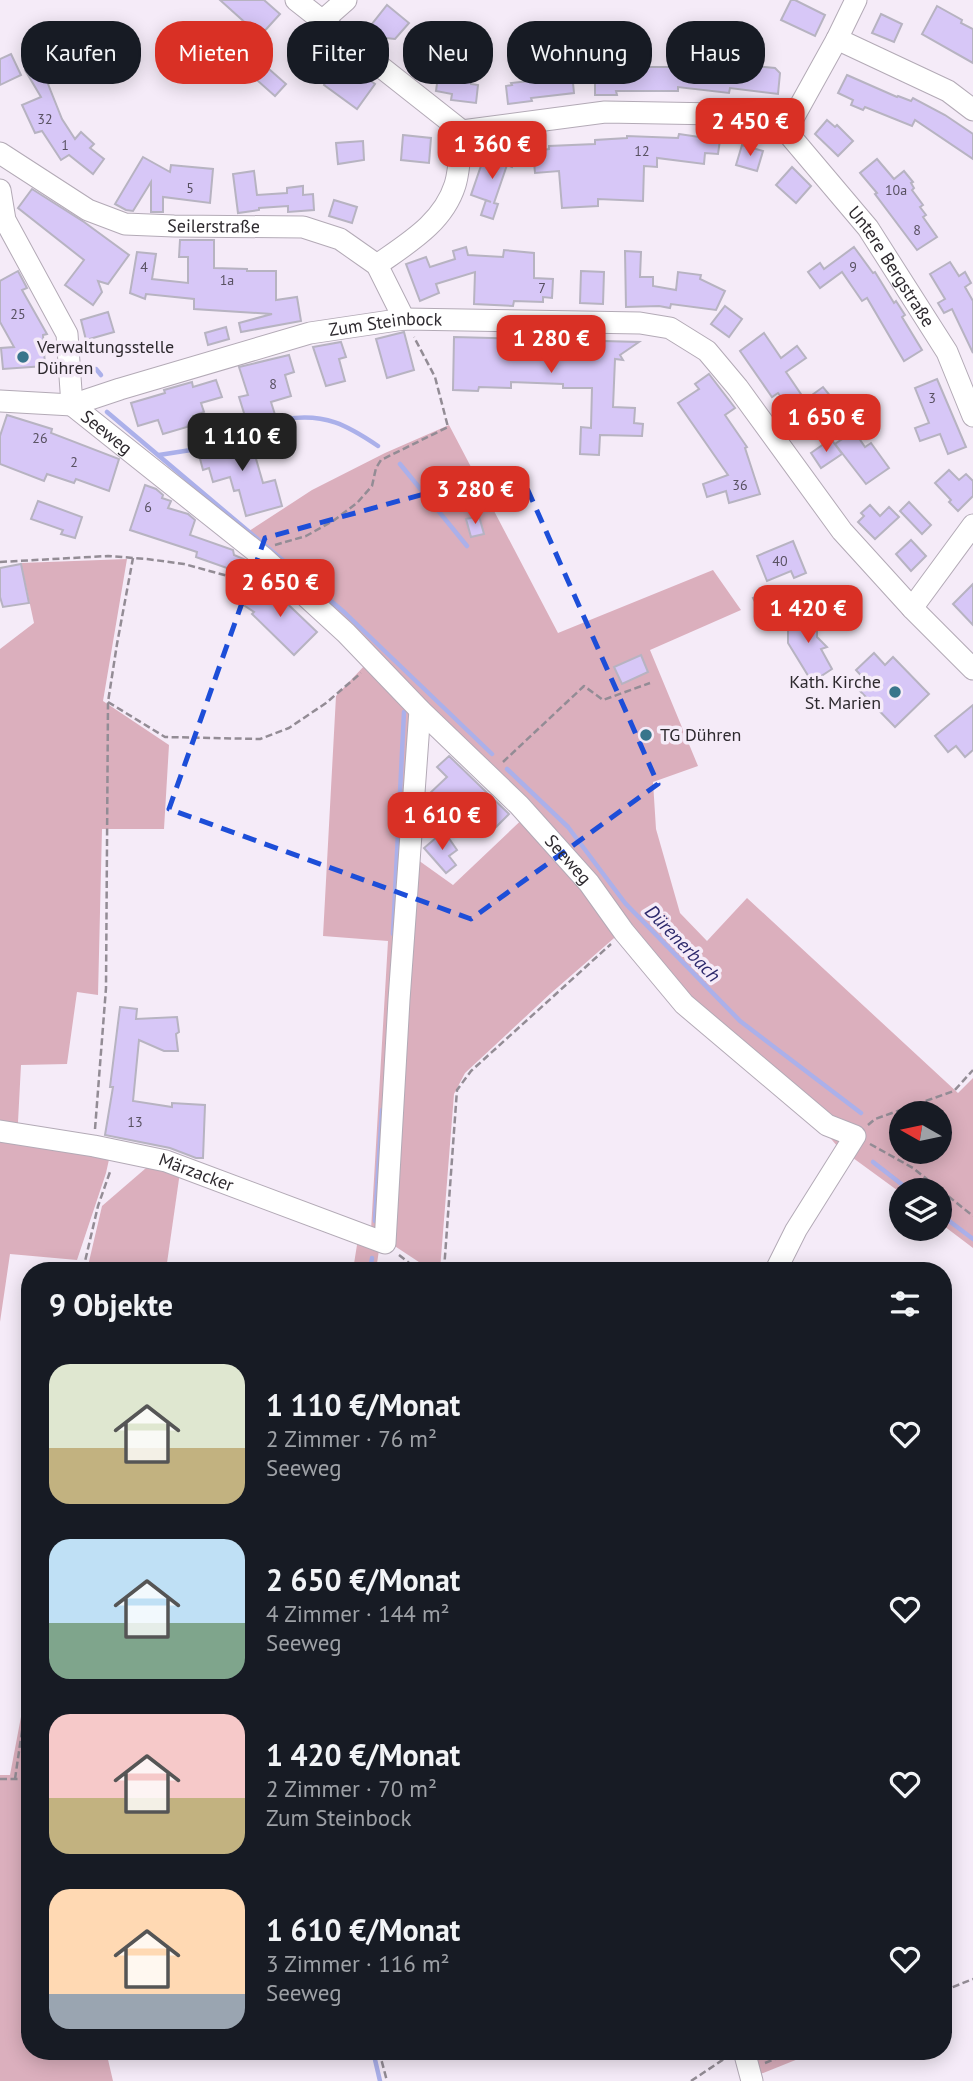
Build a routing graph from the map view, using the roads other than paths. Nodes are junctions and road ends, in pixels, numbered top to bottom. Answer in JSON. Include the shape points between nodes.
{"nodes":[{"id":1,"x":296,"y":0,"type":"edge"},
{"id":2,"x":346,"y":0,"type":"edge"},
{"id":3,"x":856,"y":0,"type":"edge"},
{"id":4,"x":320,"y":21,"type":"edge"},
{"id":5,"x":322,"y":21,"type":"edge"},
{"id":6,"x":837,"y":38,"type":"junction"},
{"id":7,"x":389,"y":75,"type":"edge"},
{"id":8,"x":973,"y":110,"type":"edge"},
{"id":9,"x":462,"y":131,"type":"junction"},
{"id":10,"x":786,"y":131,"type":"junction"},
{"id":11,"x":0,"y":153,"type":"edge"},
{"id":12,"x":0,"y":190,"type":"edge"},
{"id":13,"x":377,"y":265,"type":"junction"},
{"id":14,"x":404,"y":319,"type":"junction"},
{"id":15,"x":0,"y":401,"type":"edge"},
{"id":16,"x":72,"y":405,"type":"junction"},
{"id":17,"x":973,"y":416,"type":"edge"},
{"id":18,"x":973,"y":525,"type":"edge"},
{"id":19,"x":912,"y":608,"type":"junction"},
{"id":20,"x":973,"y":669,"type":"edge"},
{"id":21,"x":420,"y":710,"type":"junction"},
{"id":22,"x":0,"y":1131,"type":"edge"},
{"id":23,"x":780,"y":1262,"type":"edge"},
{"id":24,"x":746,"y":2060,"type":"edge"},
{"id":25,"x":752,"y":2081,"type":"edge"}],
"edges":[{"from":1,"to":4,"type":"street"},
{"from":2,"to":5,"type":"street"},
{"from":3,"to":6,"type":"street"},
{"from":6,"to":8,"type":"street","via":[[948,92]]},
{"from":6,"to":10,"type":"street"},
{"from":7,"to":9,"type":"street"},
{"from":9,"to":10,"type":"street","via":[[605,112],[718,114]]},
{"from":9,"to":13,"type":"street","via":[[455,185],[439,217]]},
{"from":10,"to":17,"type":"street","name":"Untere Bergstraße","via":[[868,228],[947,352]]},
{"from":11,"to":13,"type":"street","name":"Seilerstraße","via":[[88,210],[125,224],[303,227],[340,239]]},
{"from":12,"to":16,"type":"street","via":[[5,219],[67,334]]},
{"from":13,"to":14,"type":"street","name":"Seilerstraße"},
{"from":14,"to":16,"type":"street","name":"Zum Steinbock","via":[[310,333]]},
{"from":14,"to":19,"type":"street","name":"Zum Steinbock","via":[[640,323],[670,328],[707,351],[842,531]]},
{"from":15,"to":16,"type":"street"},
{"from":16,"to":21,"type":"street","name":"Seeweg","via":[[269,552]]},
{"from":18,"to":19,"type":"street"},
{"from":19,"to":20,"type":"street","name":"Zum Steinbock"},
{"from":21,"to":22,"type":"street","name":"Märzacker","via":[[385,1243],[166,1161]]},
{"from":21,"to":23,"type":"street","name":"Seeweg","via":[[519,805],[589,883],[684,1003],[827,1125],[855,1136]]},
{"from":24,"to":25,"type":"street"}]}
